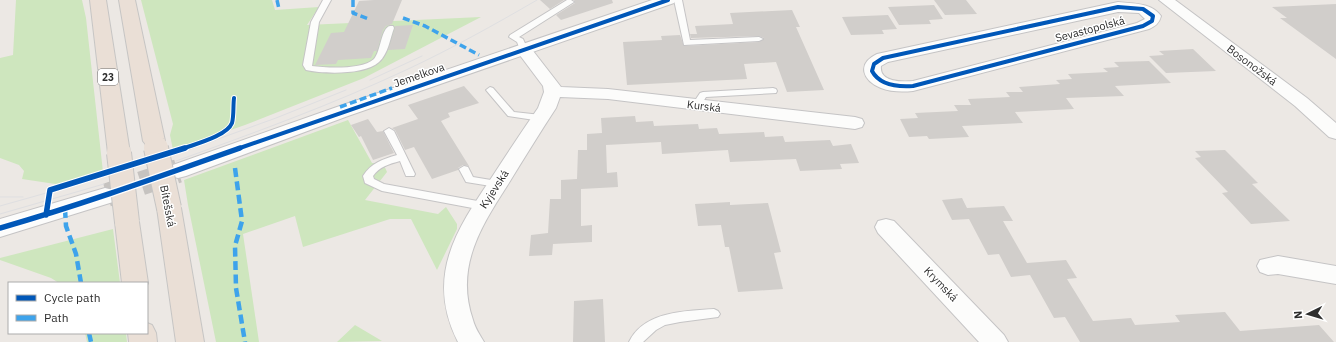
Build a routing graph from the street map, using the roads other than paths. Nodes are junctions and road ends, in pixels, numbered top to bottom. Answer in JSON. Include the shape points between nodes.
{"nodes":[{"id":1,"x":98,"y":0,"type":"edge"},
{"id":2,"x":127,"y":0,"type":"edge"},
{"id":3,"x":327,"y":0,"type":"edge"},
{"id":4,"x":668,"y":0,"type":"edge"},
{"id":5,"x":678,"y":0,"type":"edge"},
{"id":6,"x":570,"y":2,"type":"dead end"},
{"id":7,"x":1170,"y":4,"type":"edge"},
{"id":8,"x":1149,"y":12,"type":"junction"},
{"id":9,"x":390,"y":28,"type":"dead end"},
{"id":10,"x":759,"y":39,"type":"dead end"},
{"id":11,"x":524,"y":50,"type":"junction"},
{"id":12,"x":490,"y":90,"type":"dead end"},
{"id":13,"x":773,"y":91,"type":"dead end"},
{"id":14,"x":553,"y":92,"type":"junction"},
{"id":15,"x":697,"y":105,"type":"junction"},
{"id":16,"x":541,"y":118,"type":"junction"},
{"id":17,"x":855,"y":123,"type":"dead end"},
{"id":18,"x":389,"y":131,"type":"dead end"},
{"id":19,"x":1336,"y":133,"type":"edge"},
{"id":20,"x":403,"y":157,"type":"junction"},
{"id":21,"x":464,"y":169,"type":"dead end"},
{"id":22,"x":178,"y":171,"type":"tunnel mouth"},
{"id":23,"x":410,"y":174,"type":"dead end"},
{"id":24,"x":497,"y":184,"type":"junction"},
{"id":25,"x":106,"y":196,"type":"tunnel mouth"},
{"id":26,"x":483,"y":206,"type":"junction"},
{"id":27,"x":886,"y":227,"type":"dead end"},
{"id":28,"x":0,"y":228,"type":"edge"},
{"id":29,"x":1268,"y":266,"type":"dead end"},
{"id":30,"x":1336,"y":275,"type":"edge"},
{"id":31,"x":135,"y":282,"type":"edge"},
{"id":32,"x":714,"y":314,"type":"dead end"},
{"id":33,"x":190,"y":342,"type":"edge"},
{"id":34,"x":471,"y":342,"type":"edge"},
{"id":35,"x":635,"y":342,"type":"edge"},
{"id":36,"x":995,"y":342,"type":"edge"}],
"edges":[{"from":1,"to":31,"type":"highway","number":"23","bridge":true},
{"from":2,"to":33,"type":"highway","name":"Bítešská","bridge":true,"via":[[169,208]]},
{"from":3,"to":9,"type":"lane","via":[[315,22],[307,65],[309,68],[334,70],[370,65],[378,58]]},
{"from":4,"to":11,"type":"street","name":"Jemelkova"},
{"from":5,"to":10,"type":"lane","via":[[687,43]]},
{"from":6,"to":11,"type":"lane","via":[[514,37],[520,41]]},
{"from":7,"to":8,"type":"street","name":"Sevastopolská"},
{"from":7,"to":19,"type":"street","name":"Bosonožská","via":[[1301,102]]},
{"from":8,"to":8,"type":"street","name":"Sevastopolská","via":[[1134,7],[1110,8],[883,58],[875,62],[872,71],[874,76],[888,85],[913,86],[1143,26],[1152,20],[1153,16]]},
{"from":11,"to":14,"type":"street","via":[[552,85]]},
{"from":11,"to":22,"type":"street","name":"Jemelkova"},
{"from":12,"to":16,"type":"lane","via":[[511,114]]},
{"from":13,"to":15,"type":"lane","via":[[703,95]]},
{"from":14,"to":15,"type":"street","name":"Kurská","via":[[586,92]]},
{"from":14,"to":16,"type":"street","name":"Kyjevská"},
{"from":15,"to":17,"type":"street","name":"Kurská"},
{"from":16,"to":24,"type":"street","name":"Kyjevská"},
{"from":18,"to":20,"type":"lane"},
{"from":20,"to":23,"type":"lane"},
{"from":20,"to":26,"type":"lane","via":[[371,170],[369,182],[382,187]]},
{"from":21,"to":24,"type":"lane","via":[[470,180]]},
{"from":24,"to":26,"type":"street","name":"Kyjevská"},
{"from":25,"to":28,"type":"street"},
{"from":26,"to":34,"type":"street","name":"Kyjevská","via":[[461,248],[455,276],[459,316]]},
{"from":27,"to":36,"type":"street","name":"Krymská"},
{"from":29,"to":30,"type":"street"},
{"from":32,"to":35,"type":"lane","via":[[662,321],[653,325]]}]}
